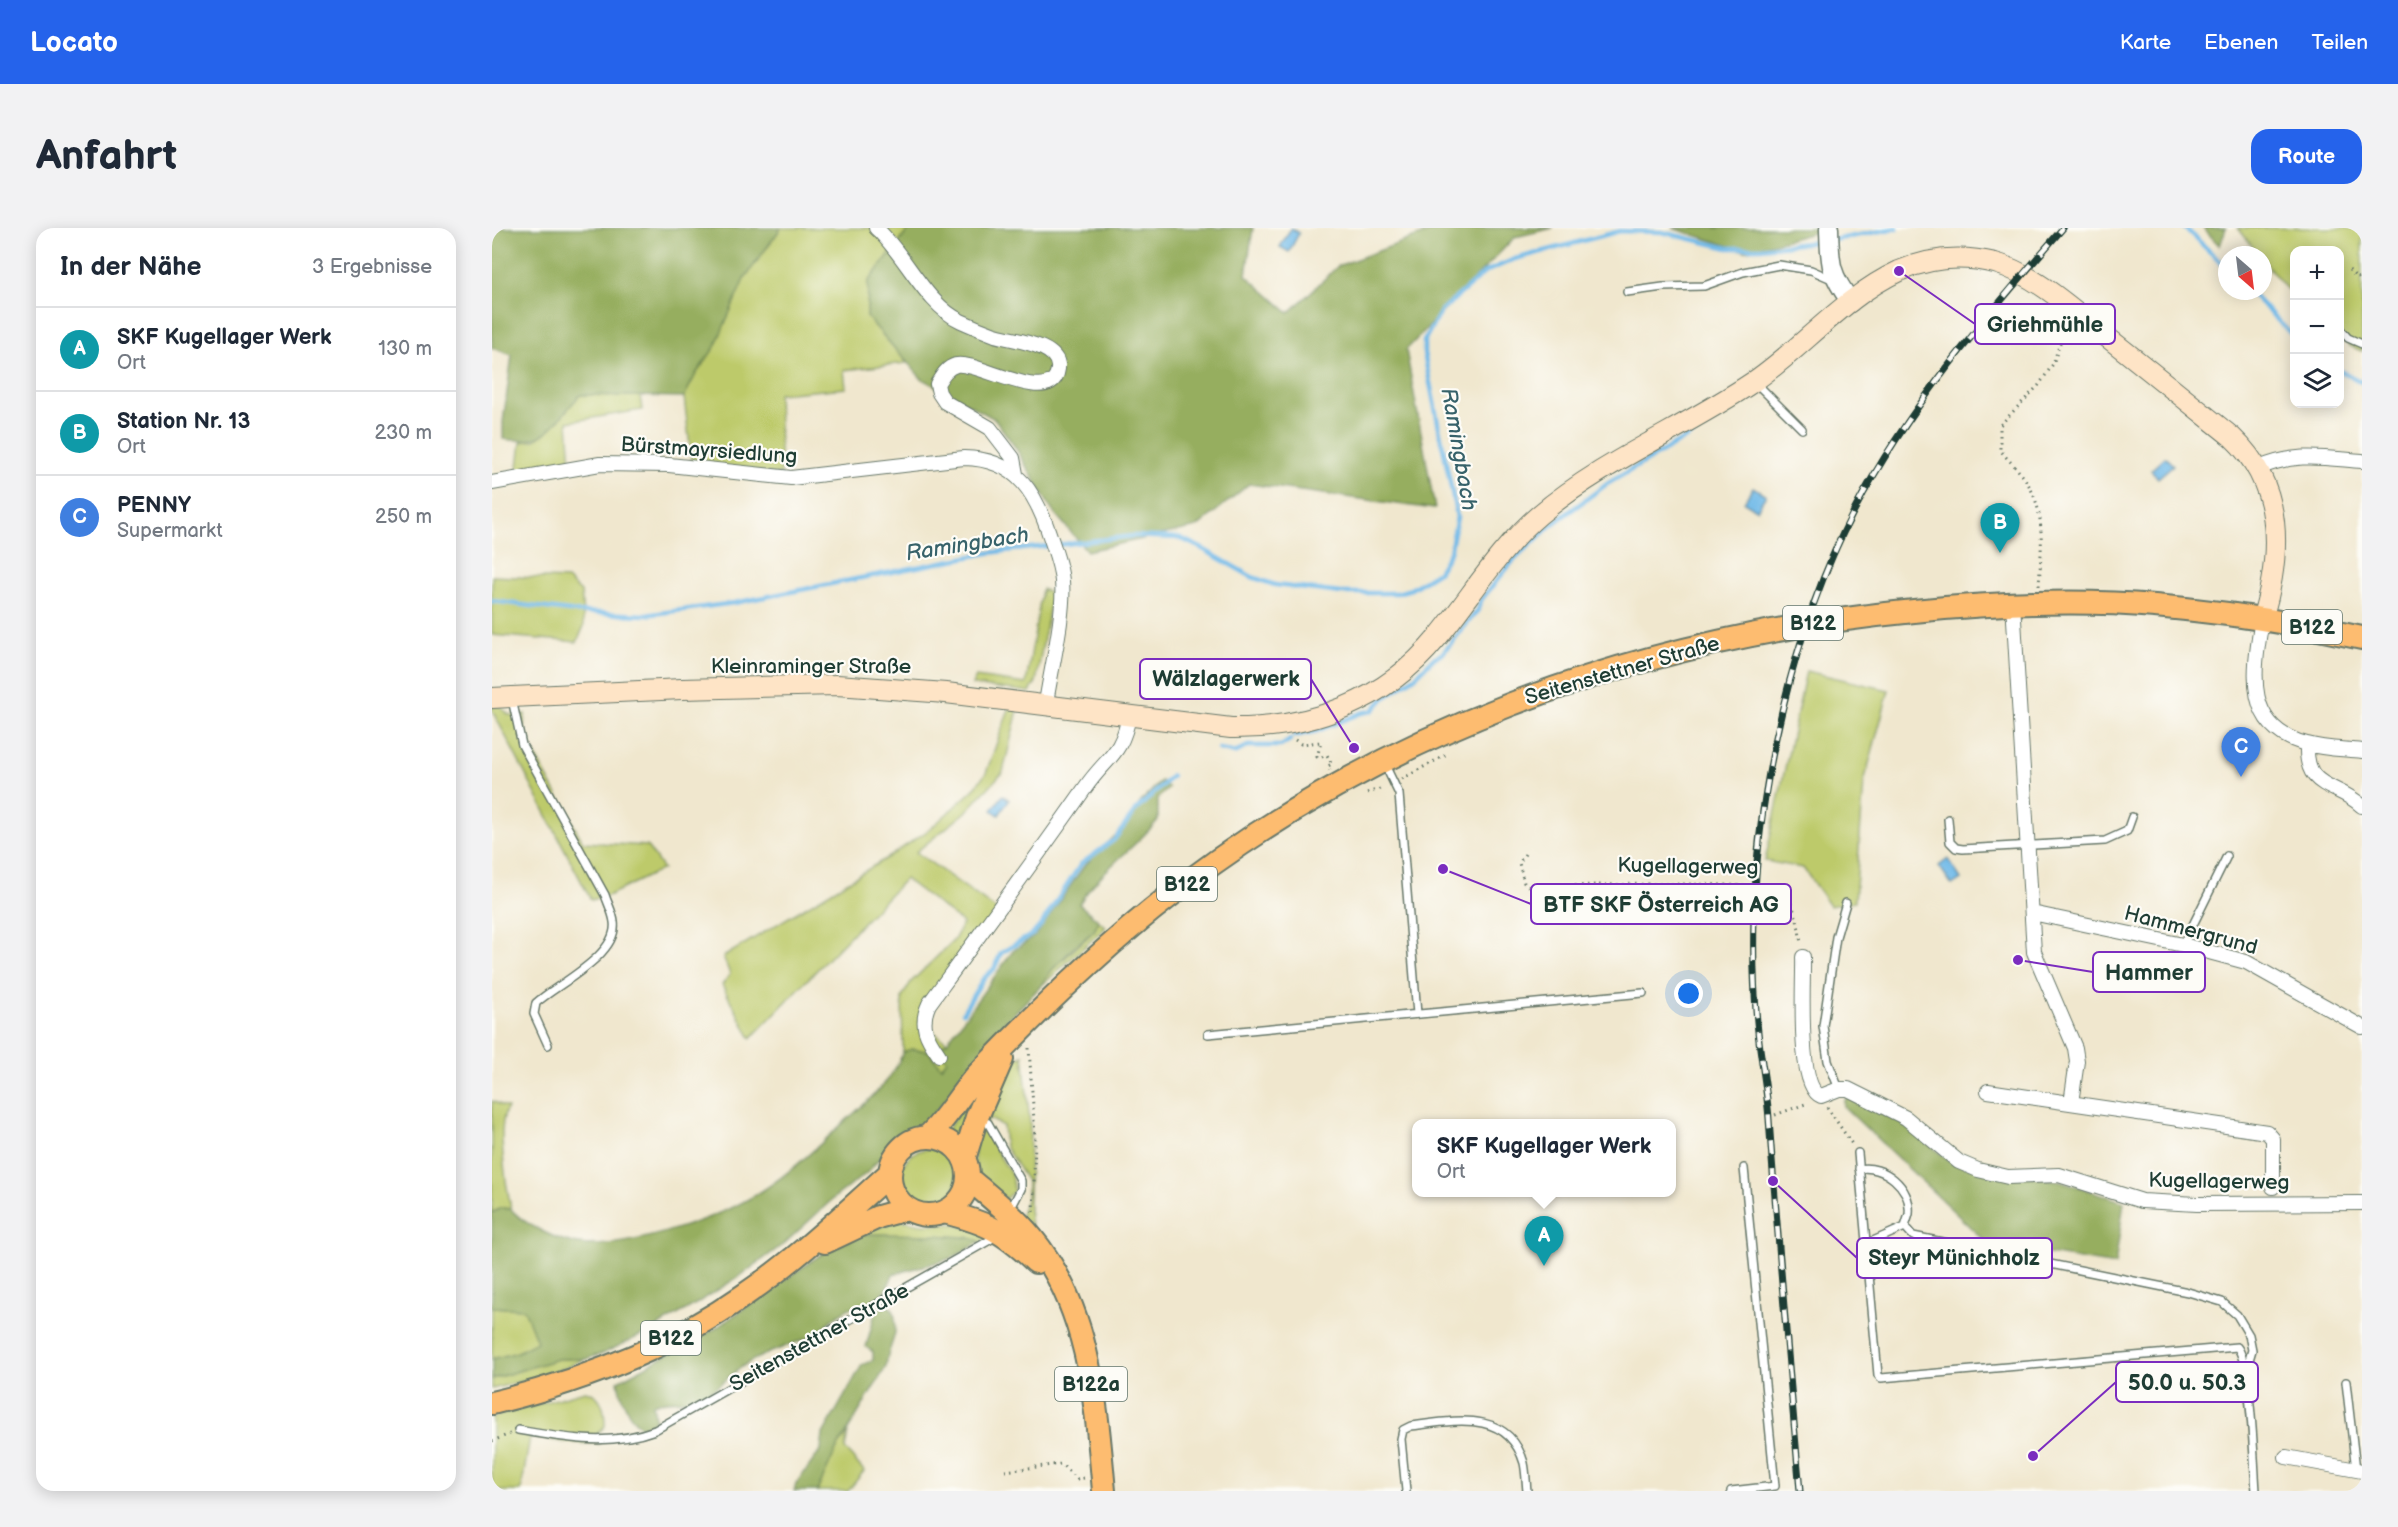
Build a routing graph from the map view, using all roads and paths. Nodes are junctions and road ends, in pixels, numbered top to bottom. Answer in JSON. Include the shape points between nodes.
{"nodes":[{"id":1,"x":876,"y":228,"type":"edge"},
{"id":2,"x":1828,"y":228,"type":"edge"},
{"id":3,"x":2349,"y":270,"type":"dead end"},
{"id":4,"x":2362,"y":277,"type":"edge"},
{"id":5,"x":1835,"y":280,"type":"junction"},
{"id":6,"x":1627,"y":292,"type":"dead end"},
{"id":7,"x":1851,"y":302,"type":"junction"},
{"id":8,"x":2072,"y":308,"type":"junction"},
{"id":9,"x":2344,"y":334,"type":"edge"},
{"id":10,"x":2362,"y":344,"type":"edge"},
{"id":11,"x":1755,"y":381,"type":"junction"},
{"id":12,"x":1802,"y":429,"type":"dead end"},
{"id":13,"x":2362,"y":461,"type":"edge"},
{"id":14,"x":2259,"y":468,"type":"junction"},
{"id":15,"x":1016,"y":474,"type":"junction"},
{"id":16,"x":492,"y":483,"type":"edge"},
{"id":17,"x":2038,"y":602,"type":"junction"},
{"id":18,"x":2013,"y":603,"type":"junction"},
{"id":19,"x":2262,"y":619,"type":"junction"},
{"id":20,"x":2362,"y":638,"type":"edge"},
{"id":21,"x":502,"y":697,"type":"edge"},
{"id":22,"x":1046,"y":704,"type":"junction"},
{"id":23,"x":1128,"y":715,"type":"junction"},
{"id":24,"x":1291,"y":737,"type":"dead end"},
{"id":25,"x":2307,"y":745,"type":"junction"},
{"id":26,"x":1456,"y":750,"type":"dead end"},
{"id":27,"x":2362,"y":751,"type":"edge"},
{"id":28,"x":1382,"y":760,"type":"junction"},
{"id":29,"x":1332,"y":764,"type":"dead end"},
{"id":30,"x":1394,"y":784,"type":"junction"},
{"id":31,"x":1362,"y":795,"type":"dead end"},
{"id":32,"x":2362,"y":806,"type":"edge"},
{"id":33,"x":2132,"y":817,"type":"dead end"},
{"id":34,"x":1948,"y":819,"type":"dead end"},
{"id":35,"x":2028,"y":844,"type":"junction"},
{"id":36,"x":1525,"y":854,"type":"dead end"},
{"id":37,"x":2227,"y":856,"type":"dead end"},
{"id":38,"x":1846,"y":903,"type":"dead end"},
{"id":39,"x":2032,"y":913,"type":"junction"},
{"id":40,"x":2183,"y":945,"type":"junction"},
{"id":41,"x":1803,"y":957,"type":"joint"},
{"id":42,"x":1643,"y":993,"type":"dead end"},
{"id":43,"x":1417,"y":1014,"type":"junction"},
{"id":44,"x":2362,"y":1027,"type":"edge"},
{"id":45,"x":1208,"y":1034,"type":"dead end"},
{"id":46,"x":1021,"y":1041,"type":"junction"},
{"id":47,"x":548,"y":1046,"type":"dead end"},
{"id":48,"x":939,"y":1055,"type":"dead end"},
{"id":49,"x":1839,"y":1089,"type":"junction"},
{"id":50,"x":1988,"y":1091,"type":"dead end"},
{"id":51,"x":1818,"y":1096,"type":"junction"},
{"id":52,"x":2071,"y":1103,"type":"junction"},
{"id":53,"x":1827,"y":1107,"type":"dead end"},
{"id":54,"x":1776,"y":1115,"type":"dead end"},
{"id":55,"x":988,"y":1123,"type":"dead end"},
{"id":56,"x":927,"y":1137,"type":"junction"},
{"id":57,"x":1858,"y":1153,"type":"joint"},
{"id":58,"x":966,"y":1168,"type":"junction"},
{"id":59,"x":1744,"y":1168,"type":"dead end"},
{"id":60,"x":1859,"y":1169,"type":"junction"},
{"id":61,"x":890,"y":1173,"type":"junction"},
{"id":62,"x":2273,"y":1186,"type":"dead end"},
{"id":63,"x":2362,"y":1203,"type":"edge"},
{"id":64,"x":907,"y":1209,"type":"junction"},
{"id":65,"x":944,"y":1212,"type":"junction"},
{"id":66,"x":1035,"y":1219,"type":"dead end"},
{"id":67,"x":1004,"y":1222,"type":"junction"},
{"id":68,"x":1905,"y":1227,"type":"junction"},
{"id":69,"x":1866,"y":1244,"type":"junction"},
{"id":70,"x":799,"y":1255,"type":"junction"},
{"id":71,"x":2246,"y":1372,"type":"junction"},
{"id":72,"x":2346,"y":1382,"type":"dead end"},
{"id":73,"x":492,"y":1402,"type":"edge"},
{"id":74,"x":518,"y":1430,"type":"joint"},
{"id":75,"x":492,"y":1441,"type":"edge"},
{"id":76,"x":2286,"y":1457,"type":"dead end"},
{"id":77,"x":1101,"y":1460,"type":"junction"},
{"id":78,"x":2359,"y":1470,"type":"edge"},
{"id":79,"x":1005,"y":1471,"type":"dead end"},
{"id":80,"x":1104,"y":1491,"type":"edge"},
{"id":81,"x":1406,"y":1491,"type":"edge"},
{"id":82,"x":1527,"y":1491,"type":"edge"},
{"id":83,"x":1731,"y":1491,"type":"edge"},
{"id":84,"x":2256,"y":1491,"type":"edge"}],
"edges":[{"from":1,"to":15,"type":"street","via":[[941,308],[958,320],[995,335],[1041,347],[1058,362],[1055,377],[1044,385],[1033,386],[957,365],[948,369],[937,384],[945,402],[990,428],[1013,458]]},
{"from":2,"to":5,"type":"street"},
{"from":3,"to":4,"type":"path","via":[[2357,278]]},
{"from":5,"to":6,"type":"lane","via":[[1811,270],[1779,265],[1704,286]]},
{"from":5,"to":7,"type":"street"},
{"from":7,"to":8,"type":"main road","via":[[1899,272],[1958,257],[2010,268]]},
{"from":7,"to":11,"type":"main road"},
{"from":8,"to":14,"type":"main road","via":[[2232,437]]},
{"from":8,"to":17,"type":"path","via":[[2053,364],[2039,385],[2000,425],[2000,450],[2026,480],[2038,506],[2042,537]]},
{"from":9,"to":10,"type":"lane"},
{"from":11,"to":12,"type":"lane"},
{"from":11,"to":23,"type":"main road","name":"Kleinraminger Straße","via":[[1597,474],[1538,516],[1495,560],[1438,637],[1407,669],[1371,695],[1308,720],[1274,727],[1231,728]]},
{"from":13,"to":14,"type":"street","via":[[2283,458]]},
{"from":14,"to":19,"type":"main road","via":[[2272,503],[2275,527],[2272,575]]},
{"from":15,"to":16,"type":"street","name":"Bürstmayrsiedlung","via":[[998,463],[980,459],[791,478],[669,465],[600,464]]},
{"from":15,"to":22,"type":"street","name":"Bürstmayrsiedlung","via":[[1043,513],[1062,581]]},
{"from":17,"to":18,"type":"main road","name":"Seitenstettner Straße","number":"B122"},
{"from":17,"to":19,"type":"main road","name":"Seitenstettner Straße","number":"B122","via":[[2155,606]]},
{"from":18,"to":28,"type":"main road","name":"Seitenstettner Straße","number":"B122","via":[[1793,626],[1693,646],[1513,702]]},
{"from":18,"to":35,"type":"street"},
{"from":19,"to":20,"type":"main road","name":"Seitenstettner Straße","number":"B122"},
{"from":19,"to":25,"type":"street","via":[[2254,670],[2257,699],[2269,724]]},
{"from":21,"to":22,"type":"main road","name":"Kleinraminger Straße","via":[[837,685]]},
{"from":21,"to":47,"type":"lane","via":[[522,745],[605,895],[614,922],[614,933],[605,948],[586,967],[536,1003],[534,1014]]},
{"from":22,"to":23,"type":"main road","name":"Kleinraminger Straße"},
{"from":23,"to":48,"type":"street","via":[[1120,747],[1093,776],[929,1004],[923,1024]]},
{"from":24,"to":29,"type":"path","via":[[1301,744],[1321,742],[1317,757],[1327,755]]},
{"from":25,"to":27,"type":"street"},
{"from":25,"to":32,"type":"street","via":[[2311,773]]},
{"from":26,"to":30,"type":"path"},
{"from":28,"to":30,"type":"lane"},
{"from":28,"to":46,"type":"main road","name":"Seitenstettner Straße","number":"B122","via":[[1241,846],[1156,906],[1075,975]]},
{"from":30,"to":31,"type":"path"},
{"from":30,"to":43,"type":"lane","via":[[1399,794]]},
{"from":33,"to":35,"type":"lane","via":[[2127,831],[2105,841]]},
{"from":34,"to":35,"type":"lane","via":[[1950,842],[1956,848]]},
{"from":35,"to":39,"type":"street"},
{"from":36,"to":41,"type":"path","name":"Kugellagerweg","via":[[1519,862],[1524,883],[1529,887],[1772,888],[1784,894],[1791,904]]},
{"from":37,"to":40,"type":"lane"},
{"from":38,"to":49,"type":"lane","via":[[1836,937],[1823,1026],[1828,1061]]},
{"from":39,"to":40,"type":"street","name":"Hammergrund"},
{"from":39,"to":52,"type":"street","via":[[2034,952],[2075,1048]]},
{"from":40,"to":44,"type":"street","name":"Hammergrund","via":[[2246,962]]},
{"from":41,"to":51,"type":"street","via":[[1804,1058],[1810,1083]]},
{"from":42,"to":43,"type":"lane"},
{"from":43,"to":45,"type":"lane"},
{"from":46,"to":56,"type":"main road","name":"Seitenstettner Straße","number":"B122","via":[[972,1081],[942,1124]]},
{"from":46,"to":58,"type":"main road","name":"Seitenstettner Straße","number":"B122","via":[[980,1108]]},
{"from":46,"to":66,"type":"path","via":[[1035,1135]]},
{"from":49,"to":51,"type":"street"},
{"from":49,"to":63,"type":"street","name":"Kugellagerweg","via":[[1848,1089],[1890,1109],[1959,1161],[1989,1173],[2008,1177],[2059,1175],[2142,1201]]},
{"from":50,"to":52,"type":"street"},
{"from":51,"to":54,"type":"path"},
{"from":52,"to":62,"type":"street","via":[[2267,1132],[2272,1139]]},
{"from":53,"to":57,"type":"path"},
{"from":55,"to":67,"type":"lane","via":[[1021,1181],[1021,1190]]},
{"from":56,"to":58,"type":"main road","via":[[942,1139],[955,1147]]},
{"from":56,"to":61,"type":"main road","number":"B122","via":[[902,1148]]},
{"from":57,"to":60,"type":"lane"},
{"from":58,"to":65,"type":"main road","number":"B122","via":[[965,1192],[957,1204]]},
{"from":58,"to":67,"type":"main road","number":"B122a"},
{"from":59,"to":83,"type":"lane","via":[[1775,1486]]},
{"from":60,"to":68,"type":"lane","via":[[1870,1167],[1889,1175],[1905,1192],[1909,1212]]},
{"from":60,"to":69,"type":"lane"},
{"from":61,"to":64,"type":"main road","via":[[891,1187]]},
{"from":61,"to":70,"type":"main road","number":"B122"},
{"from":64,"to":65,"type":"main road","number":"B122","via":[[932,1216]]},
{"from":64,"to":70,"type":"main road","number":"B122","via":[[859,1224]]},
{"from":65,"to":67,"type":"main road","number":"B122a"},
{"from":67,"to":74,"type":"lane","name":"Seitenstettner Straße","via":[[990,1240],[655,1430],[609,1440],[581,1440]]},
{"from":67,"to":77,"type":"main road","number":"B122a","via":[[1059,1283],[1078,1320]]},
{"from":68,"to":69,"type":"lane"},
{"from":68,"to":71,"type":"lane","via":[[1913,1236],[2222,1302],[2237,1315],[2248,1335],[2252,1350]]},
{"from":69,"to":71,"type":"lane","via":[[1881,1378],[2234,1346],[2241,1351]]},
{"from":70,"to":73,"type":"main road","number":"B122","via":[[742,1297],[663,1342],[596,1371]]},
{"from":71,"to":84,"type":"lane"},
{"from":72,"to":78,"type":"lane"},
{"from":74,"to":75,"type":"path"},
{"from":76,"to":78,"type":"street"},
{"from":77,"to":79,"type":"path","via":[[1087,1462],[1088,1477],[1077,1479],[1061,1464]]},
{"from":77,"to":80,"type":"main road","number":"B122a"},
{"from":81,"to":82,"type":"lane","via":[[1403,1431],[1411,1426],[1469,1419],[1492,1424],[1507,1435],[1524,1463]]}]}
